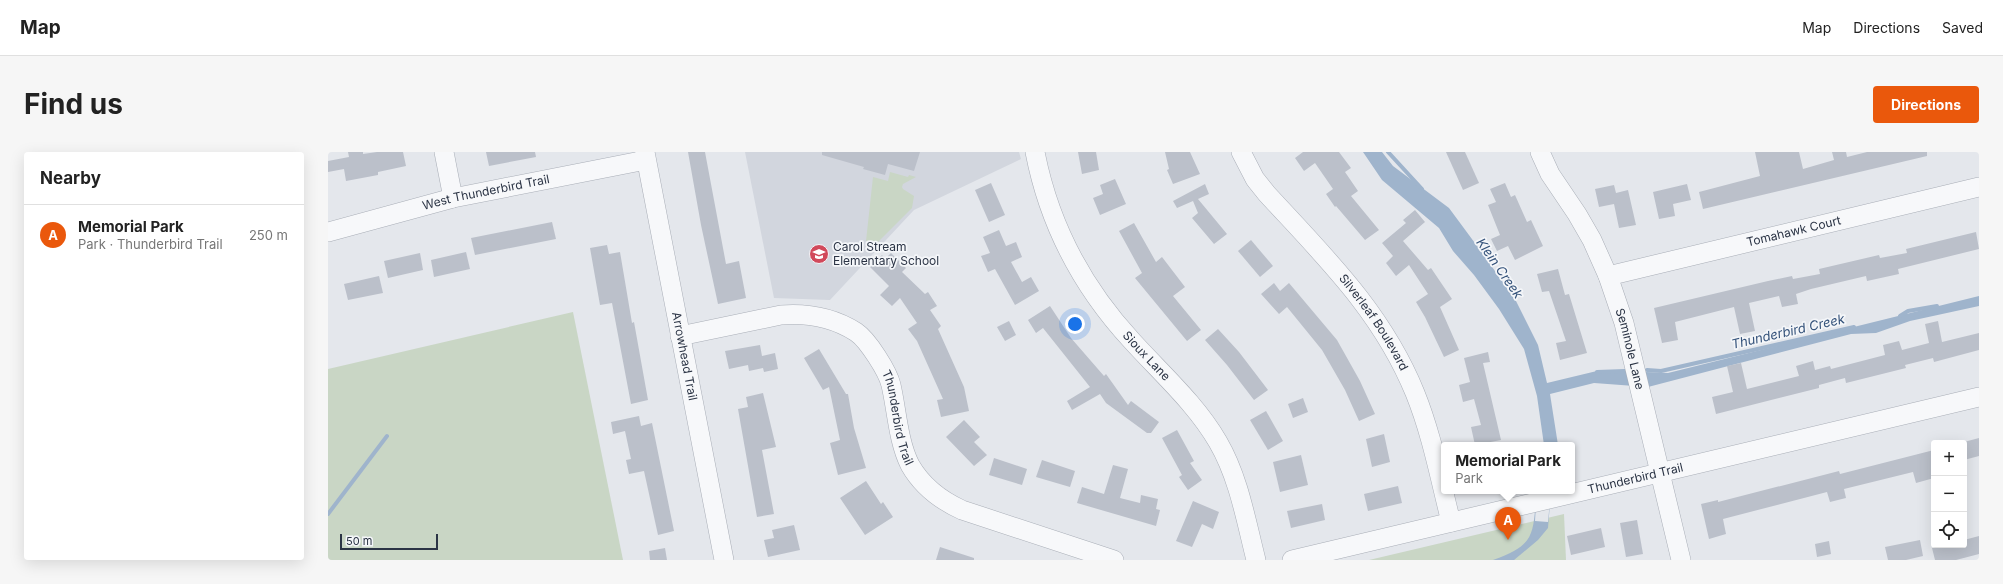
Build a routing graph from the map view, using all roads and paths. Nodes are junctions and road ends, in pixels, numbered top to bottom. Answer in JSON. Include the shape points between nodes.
{"nodes":[{"id":1,"x":444,"y":152,"type":"edge"},
{"id":2,"x":1035,"y":152,"type":"edge"},
{"id":3,"x":1241,"y":152,"type":"edge"},
{"id":4,"x":1540,"y":152,"type":"edge"},
{"id":5,"x":645,"y":156,"type":"edge"},
{"id":6,"x":1979,"y":187,"type":"edge"},
{"id":7,"x":453,"y":198,"type":"junction"},
{"id":8,"x":328,"y":232,"type":"edge"},
{"id":9,"x":1608,"y":276,"type":"junction"},
{"id":10,"x":680,"y":336,"type":"junction"},
{"id":11,"x":1979,"y":396,"type":"edge"},
{"id":12,"x":1660,"y":473,"type":"junction"},
{"id":13,"x":1441,"y":481,"type":"edge"},
{"id":14,"x":1575,"y":493,"type":"edge"},
{"id":15,"x":1444,"y":494,"type":"edge"},
{"id":16,"x":1569,"y":494,"type":"edge"},
{"id":17,"x":1451,"y":522,"type":"junction"},
{"id":18,"x":1323,"y":556,"type":"edge"},
{"id":19,"x":724,"y":560,"type":"edge"},
{"id":20,"x":1114,"y":560,"type":"edge"},
{"id":21,"x":1256,"y":560,"type":"edge"},
{"id":22,"x":1292,"y":560,"type":"edge"},
{"id":23,"x":1681,"y":560,"type":"edge"}],
"edges":[{"from":1,"to":7,"type":"street"},
{"from":2,"to":21,"type":"street","name":"Sioux Lane","via":[[1055,223],[1068,252],[1091,290],[1131,340],[1201,416],[1219,443],[1238,489]]},
{"from":3,"to":13,"type":"street","name":"Silverleaf Boulevard","via":[[1267,194],[1356,292],[1396,352],[1421,409]]},
{"from":4,"to":9,"type":"street","name":"Seminole Lane","via":[[1550,174],[1592,240]]},
{"from":5,"to":7,"type":"street","name":"West Thunderbird Trail"},
{"from":5,"to":10,"type":"street","name":"Arrowhead Trail"},
{"from":6,"to":9,"type":"street","name":"Tomahawk Court"},
{"from":7,"to":8,"type":"street","name":"West Thunderbird Trail"},
{"from":9,"to":12,"type":"street","name":"Seminole Lane","via":[[1624,323]]},
{"from":10,"to":19,"type":"street","name":"Arrowhead Trail"},
{"from":10,"to":20,"type":"street","name":"Thunderbird Trail","via":[[797,313],[817,316],[857,333],[880,360],[890,383],[906,456],[930,491],[962,510]]},
{"from":11,"to":12,"type":"street","name":"Thunderbird Trail"},
{"from":12,"to":14,"type":"street","name":"Thunderbird Trail"},
{"from":12,"to":23,"type":"street","name":"Seminole Lane"},
{"from":15,"to":17,"type":"street","name":"Silverleaf Boulevard"},
{"from":16,"to":17,"type":"street","name":"Thunderbird Trail"},
{"from":17,"to":18,"type":"street","name":"Thunderbird Trail"},
{"from":18,"to":22,"type":"street","name":"Thunderbird Trail"}]}
